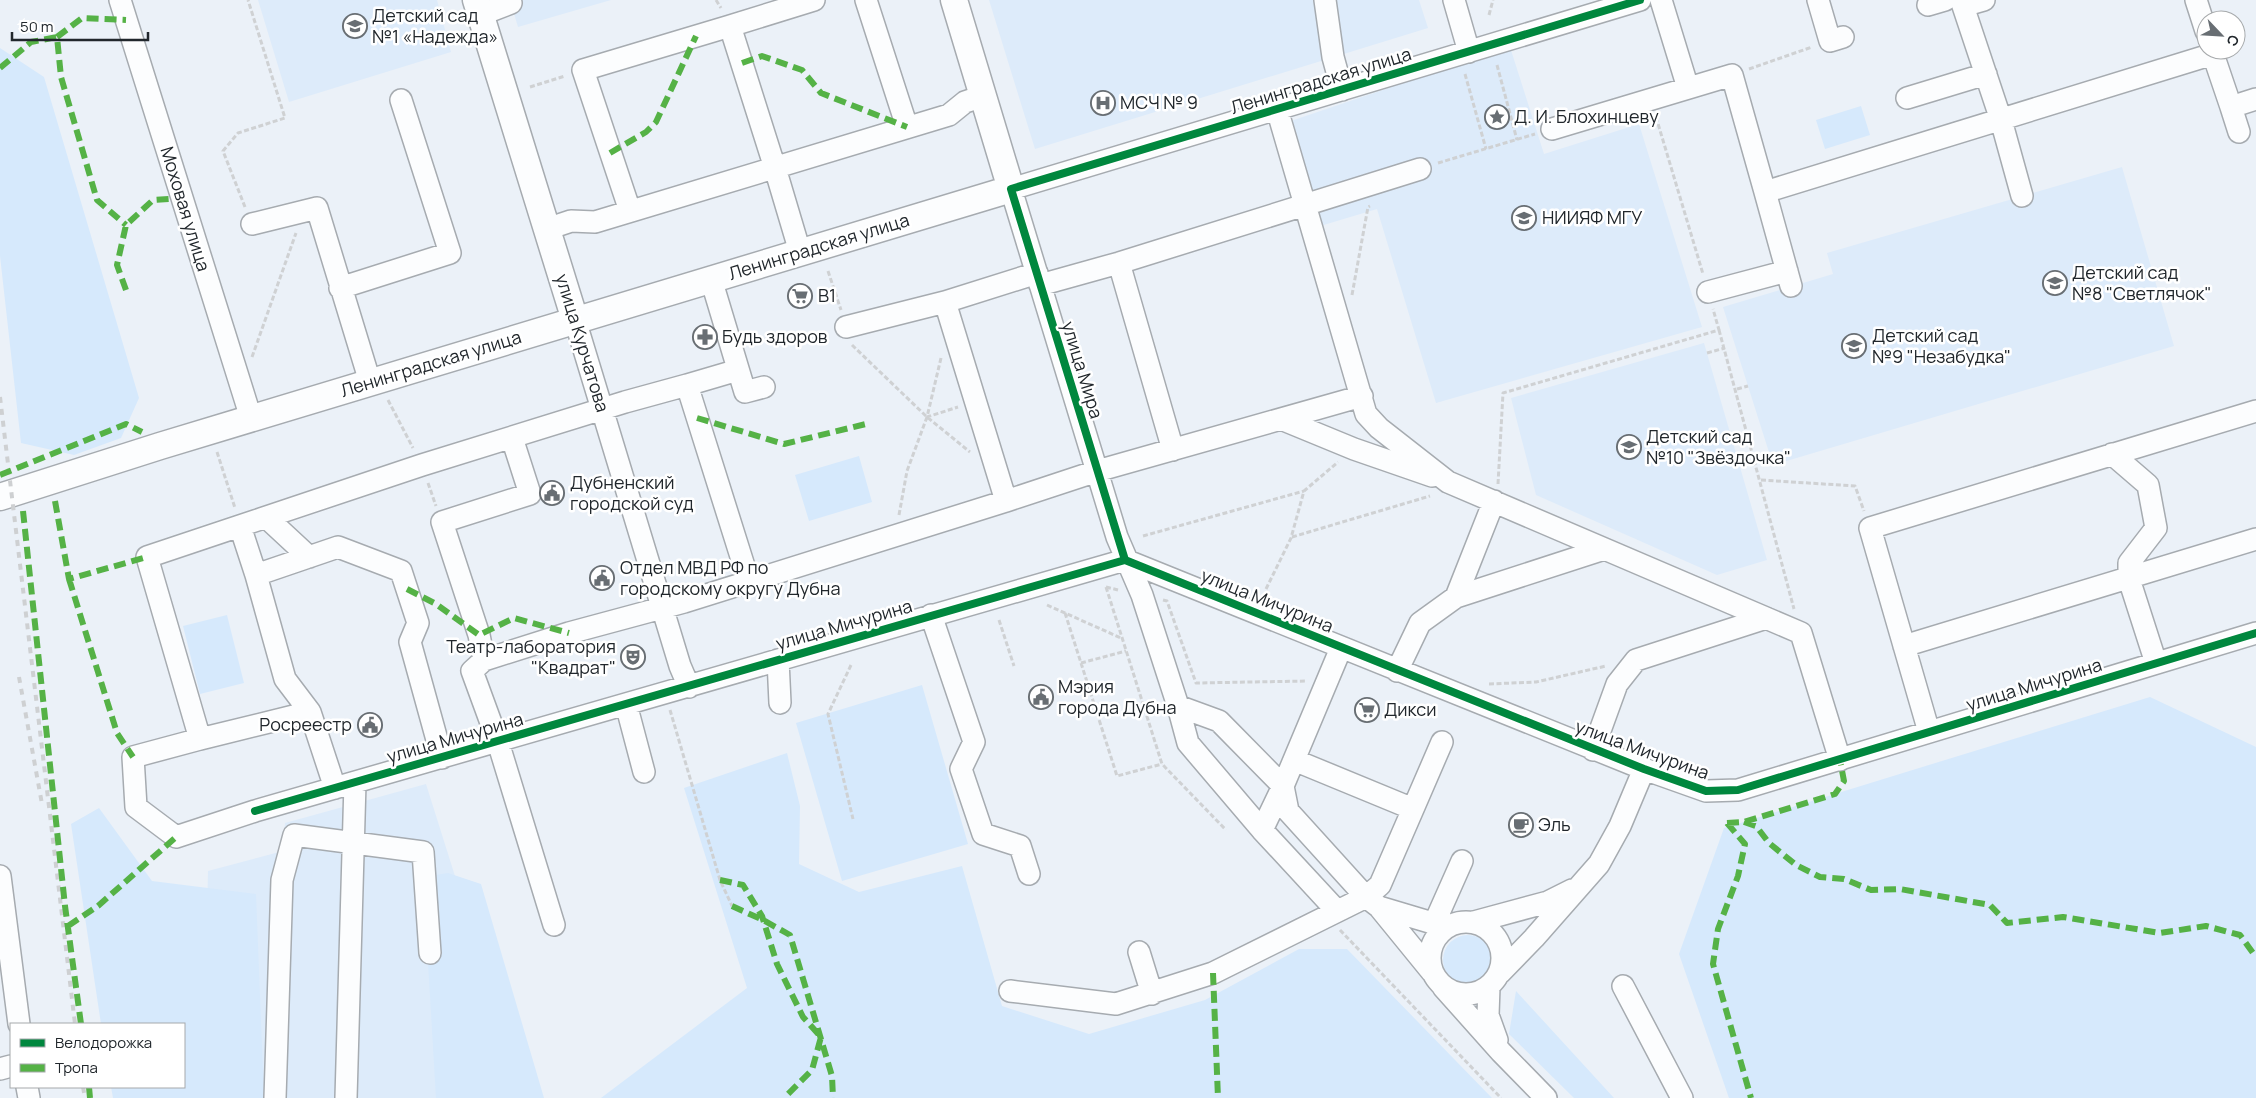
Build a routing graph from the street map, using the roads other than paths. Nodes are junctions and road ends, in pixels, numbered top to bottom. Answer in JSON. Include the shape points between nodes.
{"nodes":[{"id":1,"x":120,"y":0,"type":"edge"},
{"id":2,"x":814,"y":0,"type":"edge"},
{"id":3,"x":866,"y":0,"type":"edge"},
{"id":4,"x":954,"y":0,"type":"edge"},
{"id":5,"x":1325,"y":0,"type":"edge"},
{"id":6,"x":1454,"y":0,"type":"edge"},
{"id":7,"x":1640,"y":0,"type":"edge"},
{"id":8,"x":1661,"y":0,"type":"edge"},
{"id":9,"x":1818,"y":0,"type":"edge"},
{"id":10,"x":1984,"y":0,"type":"edge"},
{"id":11,"x":1949,"y":3,"type":"edge"},
{"id":12,"x":511,"y":4,"type":"dead end"},
{"id":13,"x":478,"y":8,"type":"edge"},
{"id":14,"x":730,"y":26,"type":"junction"},
{"id":15,"x":1836,"y":39,"type":"road end"},
{"id":16,"x":1469,"y":52,"type":"junction"},
{"id":17,"x":2196,"y":57,"type":"edge"},
{"id":18,"x":2216,"y":60,"type":"edge"},
{"id":19,"x":1986,"y":74,"type":"junction"},
{"id":20,"x":1688,"y":88,"type":"junction"},
{"id":21,"x":1342,"y":90,"type":"junction"},
{"id":22,"x":983,"y":96,"type":"junction"},
{"id":23,"x":1907,"y":98,"type":"dead end"},
{"id":24,"x":2256,"y":99,"type":"edge"},
{"id":25,"x":401,"y":100,"type":"dead end"},
{"id":26,"x":2231,"y":107,"type":"junction"},
{"id":27,"x":1277,"y":109,"type":"junction"},
{"id":28,"x":2001,"y":120,"type":"junction"},
{"id":29,"x":907,"y":127,"type":"junction"},
{"id":30,"x":1552,"y":129,"type":"road end"},
{"id":31,"x":2239,"y":132,"type":"dead end"},
{"id":32,"x":776,"y":168,"type":"junction"},
{"id":33,"x":1420,"y":169,"type":"road end"},
{"id":34,"x":1010,"y":188,"type":"junction"},
{"id":35,"x":1765,"y":192,"type":"junction"},
{"id":36,"x":2022,"y":196,"type":"dead end"},
{"id":37,"x":1306,"y":205,"type":"junction"},
{"id":38,"x":630,"y":211,"type":"junction"},
{"id":39,"x":252,"y":224,"type":"road end"},
{"id":40,"x":547,"y":229,"type":"junction"},
{"id":41,"x":800,"y":252,"type":"junction"},
{"id":42,"x":1119,"y":263,"type":"junction"},
{"id":43,"x":710,"y":279,"type":"junction"},
{"id":44,"x":1038,"y":279,"type":"junction"},
{"id":45,"x":340,"y":288,"type":"junction"},
{"id":46,"x":1708,"y":292,"type":"road end"},
{"id":47,"x":945,"y":302,"type":"junction"},
{"id":48,"x":575,"y":320,"type":"junction"},
{"id":49,"x":846,"y":327,"type":"road end"},
{"id":50,"x":738,"y":370,"type":"junction"},
{"id":51,"x":370,"y":382,"type":"junction"},
{"id":52,"x":687,"y":385,"type":"junction"},
{"id":53,"x":764,"y":387,"type":"dead end"},
{"id":54,"x":1362,"y":396,"type":"junction"},
{"id":55,"x":602,"y":410,"type":"junction"},
{"id":56,"x":2256,"y":411,"type":"edge"},
{"id":57,"x":250,"y":418,"type":"junction"},
{"id":58,"x":1281,"y":419,"type":"junction"},
{"id":59,"x":512,"y":438,"type":"junction"},
{"id":60,"x":1173,"y":450,"type":"junction"},
{"id":61,"x":2112,"y":454,"type":"junction"},
{"id":62,"x":1097,"y":472,"type":"junction"},
{"id":63,"x":1448,"y":482,"type":"junction"},
{"id":64,"x":0,"y":498,"type":"edge"},
{"id":65,"x":1006,"y":501,"type":"junction"},
{"id":66,"x":1494,"y":501,"type":"junction"},
{"id":67,"x":267,"y":518,"type":"junction"},
{"id":68,"x":240,"y":526,"type":"junction"},
{"id":69,"x":2256,"y":539,"type":"edge"},
{"id":70,"x":1604,"y":549,"type":"junction"},
{"id":71,"x":309,"y":557,"type":"junction"},
{"id":72,"x":1125,"y":560,"type":"junction"},
{"id":73,"x":256,"y":575,"type":"junction"},
{"id":74,"x":2129,"y":579,"type":"junction"},
{"id":75,"x":749,"y":582,"type":"junction"},
{"id":76,"x":1456,"y":597,"type":"junction"},
{"id":77,"x":662,"y":608,"type":"junction"},
{"id":78,"x":931,"y":615,"type":"junction"},
{"id":79,"x":1766,"y":618,"type":"junction"},
{"id":80,"x":2256,"y":634,"type":"edge"},
{"id":81,"x":1904,"y":646,"type":"junction"},
{"id":82,"x":1341,"y":648,"type":"junction"},
{"id":83,"x":484,"y":660,"type":"junction"},
{"id":84,"x":778,"y":660,"type":"junction"},
{"id":85,"x":2156,"y":663,"type":"junction"},
{"id":86,"x":1397,"y":671,"type":"junction"},
{"id":87,"x":689,"y":686,"type":"junction"},
{"id":88,"x":780,"y":703,"type":"dead end"},
{"id":89,"x":626,"y":704,"type":"junction"},
{"id":90,"x":1178,"y":706,"type":"junction"},
{"id":91,"x":310,"y":712,"type":"junction"},
{"id":92,"x":1929,"y":732,"type":"junction"},
{"id":93,"x":200,"y":739,"type":"junction"},
{"id":94,"x":498,"y":742,"type":"junction"},
{"id":95,"x":1442,"y":742,"type":"dead end"},
{"id":96,"x":1593,"y":750,"type":"junction"},
{"id":97,"x":442,"y":758,"type":"junction"},
{"id":98,"x":1294,"y":760,"type":"junction"},
{"id":99,"x":1840,"y":760,"type":"junction"},
{"id":100,"x":1644,"y":769,"type":"junction"},
{"id":101,"x":644,"y":772,"type":"dead end"},
{"id":102,"x":345,"y":786,"type":"junction"},
{"id":103,"x":1283,"y":786,"type":"junction"},
{"id":104,"x":1413,"y":809,"type":"junction"},
{"id":105,"x":1262,"y":830,"type":"junction"},
{"id":106,"x":353,"y":843,"type":"junction"},
{"id":107,"x":1462,"y":861,"type":"dead end"},
{"id":108,"x":1029,"y":874,"type":"dead end"},
{"id":109,"x":0,"y":876,"type":"edge"},
{"id":110,"x":1588,"y":878,"type":"junction"},
{"id":111,"x":1372,"y":902,"type":"junction"},
{"id":112,"x":1337,"y":911,"type":"junction"},
{"id":113,"x":1474,"y":922,"type":"junction"},
{"id":114,"x":554,"y":925,"type":"dead end"},
{"id":115,"x":1440,"y":926,"type":"junction"},
{"id":116,"x":1139,"y":952,"type":"dead end"},
{"id":117,"x":430,"y":953,"type":"dead end"},
{"id":118,"x":1437,"y":979,"type":"junction"},
{"id":119,"x":1494,"y":980,"type":"junction"},
{"id":120,"x":1623,"y":986,"type":"dead end"},
{"id":121,"x":1010,"y":991,"type":"dead end"},
{"id":122,"x":1152,"y":994,"type":"junction"},
{"id":123,"x":19,"y":1023,"type":"edge"},
{"id":124,"x":1501,"y":1052,"type":"junction"},
{"id":125,"x":275,"y":1098,"type":"edge"},
{"id":126,"x":346,"y":1098,"type":"edge"},
{"id":127,"x":1546,"y":1098,"type":"edge"},
{"id":128,"x":1682,"y":1098,"type":"edge"}],
"edges":[{"from":1,"to":57,"type":"street","name":"Моховая улица"},
{"from":2,"to":14,"type":"street"},
{"from":3,"to":29,"type":"street"},
{"from":4,"to":22,"type":"main road","name":"улица Мира"},
{"from":5,"to":21,"type":"street","via":[[1333,57]]},
{"from":6,"to":16,"type":"street"},
{"from":7,"to":16,"type":"street","name":"Ленинградская улица"},
{"from":8,"to":20,"type":"street"},
{"from":9,"to":15,"type":"street"},
{"from":10,"to":11,"type":"street"},
{"from":11,"to":19,"type":"street"},
{"from":12,"to":13,"type":"street"},
{"from":13,"to":40,"type":"main road","name":"улица Курчатова"},
{"from":14,"to":32,"type":"street"},
{"from":14,"to":38,"type":"street","via":[[582,70]]},
{"from":16,"to":21,"type":"street","name":"Ленинградская улица"},
{"from":17,"to":28,"type":"street"},
{"from":18,"to":26,"type":"street"},
{"from":19,"to":23,"type":"street"},
{"from":19,"to":28,"type":"street"},
{"from":20,"to":30,"type":"street"},
{"from":20,"to":35,"type":"street","via":[[1732,75]]},
{"from":21,"to":27,"type":"street","name":"Ленинградская улица"},
{"from":22,"to":29,"type":"street","via":[[965,102],[949,115]]},
{"from":22,"to":34,"type":"main road","name":"улица Мира"},
{"from":24,"to":26,"type":"street"},
{"from":25,"to":45,"type":"street","via":[[450,253]]},
{"from":26,"to":31,"type":"street"},
{"from":27,"to":34,"type":"street","name":"Ленинградская улица"},
{"from":27,"to":37,"type":"street"},
{"from":28,"to":35,"type":"street"},
{"from":28,"to":36,"type":"street"},
{"from":29,"to":32,"type":"street"},
{"from":32,"to":38,"type":"street"},
{"from":32,"to":41,"type":"street"},
{"from":33,"to":37,"type":"street"},
{"from":34,"to":41,"type":"main road","name":"Ленинградская улица"},
{"from":34,"to":44,"type":"street","name":"улица Мира"},
{"from":35,"to":46,"type":"street","via":[[1789,279]]},
{"from":37,"to":42,"type":"street"},
{"from":37,"to":54,"type":"street"},
{"from":38,"to":40,"type":"street","via":[[595,222],[571,221]]},
{"from":39,"to":45,"type":"street","via":[[317,208]]},
{"from":40,"to":48,"type":"main road","name":"улица Курчатова"},
{"from":41,"to":43,"type":"main road","name":"Ленинградская улица"},
{"from":42,"to":44,"type":"street"},
{"from":42,"to":60,"type":"street"},
{"from":43,"to":48,"type":"main road","name":"Ленинградская улица"},
{"from":43,"to":50,"type":"street"},
{"from":44,"to":47,"type":"street"},
{"from":44,"to":62,"type":"street","name":"улица Мира"},
{"from":45,"to":51,"type":"street"},
{"from":47,"to":49,"type":"street"},
{"from":47,"to":65,"type":"street"},
{"from":48,"to":51,"type":"main road","name":"Ленинградская улица"},
{"from":48,"to":55,"type":"street","name":"улица Курчатова"},
{"from":50,"to":52,"type":"street"},
{"from":50,"to":53,"type":"street","via":[[745,392]]},
{"from":51,"to":57,"type":"main road","name":"Ленинградская улица"},
{"from":52,"to":55,"type":"street"},
{"from":52,"to":75,"type":"street"},
{"from":54,"to":58,"type":"street"},
{"from":54,"to":63,"type":"street","via":[[1366,414],[1379,428]]},
{"from":55,"to":59,"type":"street"},
{"from":55,"to":77,"type":"street","name":"улица Курчатова"},
{"from":56,"to":61,"type":"street"},
{"from":57,"to":64,"type":"main road","name":"Ленинградская улица"},
{"from":58,"to":60,"type":"street"},
{"from":58,"to":63,"type":"street"},
{"from":59,"to":67,"type":"street"},
{"from":59,"to":83,"type":"street","via":[[530,494],[442,522]]},
{"from":60,"to":62,"type":"street"},
{"from":61,"to":74,"type":"street","via":[[2148,485],[2156,528],[2129,563]]},
{"from":61,"to":81,"type":"street","via":[[1870,528]]},
{"from":62,"to":65,"type":"street"},
{"from":62,"to":72,"type":"street","name":"улица Мира"},
{"from":63,"to":66,"type":"street"},
{"from":65,"to":75,"type":"street"},
{"from":66,"to":70,"type":"street"},
{"from":66,"to":76,"type":"street"},
{"from":67,"to":68,"type":"street"},
{"from":67,"to":71,"type":"street"},
{"from":68,"to":73,"type":"street"},
{"from":68,"to":93,"type":"street","via":[[147,557]]},
{"from":69,"to":74,"type":"street"},
{"from":70,"to":76,"type":"street"},
{"from":70,"to":79,"type":"street"},
{"from":71,"to":73,"type":"street"},
{"from":71,"to":97,"type":"street","via":[[338,547],[402,571],[418,623],[410,642]]},
{"from":72,"to":78,"type":"street","name":"улица Мичурина"},
{"from":72,"to":82,"type":"street","name":"улица Мичурина"},
{"from":72,"to":90,"type":"street","name":"улица Мира","via":[[1142,595]]},
{"from":73,"to":91,"type":"street","via":[[285,679]]},
{"from":74,"to":81,"type":"street"},
{"from":74,"to":85,"type":"street"},
{"from":75,"to":77,"type":"street"},
{"from":76,"to":86,"type":"street","via":[[1420,623]]},
{"from":77,"to":83,"type":"street"},
{"from":77,"to":87,"type":"street","name":"улица Курчатова"},
{"from":78,"to":84,"type":"street","name":"улица Мичурина"},
{"from":78,"to":108,"type":"street","via":[[974,742],[961,769],[983,834],[1020,846]]},
{"from":79,"to":96,"type":"street","via":[[1636,660],[1617,684]]},
{"from":79,"to":99,"type":"street","via":[[1801,633]]},
{"from":80,"to":85,"type":"street","name":"улица Мичурина"},
{"from":81,"to":92,"type":"street"},
{"from":82,"to":86,"type":"street","name":"улица Мичурина"},
{"from":82,"to":98,"type":"street"},
{"from":83,"to":94,"type":"street","via":[[472,671]]},
{"from":84,"to":87,"type":"street","name":"улица Мичурина"},
{"from":84,"to":88,"type":"street"},
{"from":85,"to":92,"type":"street","name":"улица Мичурина"},
{"from":86,"to":96,"type":"street","name":"улица Мичурина"},
{"from":87,"to":89,"type":"street","name":"улица Мичурина"},
{"from":89,"to":94,"type":"street","name":"улица Мичурина"},
{"from":89,"to":101,"type":"street"},
{"from":90,"to":103,"type":"street","via":[[1218,721]]},
{"from":90,"to":105,"type":"street","name":"улица Мира","via":[[1188,743]]},
{"from":91,"to":93,"type":"street"},
{"from":91,"to":102,"type":"street"},
{"from":92,"to":99,"type":"street","name":"улица Мичурина"},
{"from":93,"to":102,"type":"street","name":"улица Мичурина","via":[[133,757],[136,807],[176,837]]},
{"from":94,"to":97,"type":"street","name":"улица Мичурина"},
{"from":94,"to":114,"type":"street"},
{"from":95,"to":104,"type":"street"},
{"from":96,"to":100,"type":"street","name":"улица Мичурина"},
{"from":97,"to":102,"type":"street","name":"улица Мичурина"},
{"from":98,"to":103,"type":"street"},
{"from":98,"to":104,"type":"street"},
{"from":99,"to":100,"type":"street","name":"улица Мичурина","via":[[1722,792],[1706,791]]},
{"from":100,"to":110,"type":"street","via":[[1620,826]]},
{"from":102,"to":106,"type":"street"},
{"from":103,"to":105,"type":"street"},
{"from":103,"to":111,"type":"street","via":[[1288,811]]},
{"from":104,"to":111,"type":"street"},
{"from":105,"to":112,"type":"street","name":"улица Мира"},
{"from":106,"to":117,"type":"street","via":[[423,852]]},
{"from":106,"to":125,"type":"street","via":[[294,834],[282,880]]},
{"from":106,"to":126,"type":"street"},
{"from":107,"to":115,"type":"street"},
{"from":109,"to":123,"type":"street"},
{"from":110,"to":113,"type":"street","via":[[1566,895]]},
{"from":110,"to":119,"type":"street"},
{"from":111,"to":112,"type":"street"},
{"from":111,"to":115,"type":"street"},
{"from":111,"to":118,"type":"street"},
{"from":112,"to":122,"type":"street","via":[[1213,973]]},
{"from":113,"to":115,"type":"street"},
{"from":113,"to":119,"type":"street","via":[[1488,928],[1499,941],[1503,957]]},
{"from":115,"to":118,"type":"street","via":[[1429,955]]},
{"from":116,"to":122,"type":"street"},
{"from":118,"to":119,"type":"street","via":[[1456,994],[1474,994]]},
{"from":118,"to":124,"type":"street"},
{"from":119,"to":124,"type":"street","via":[[1488,1015]]},
{"from":120,"to":128,"type":"street"},
{"from":121,"to":122,"type":"street","via":[[1116,1004]]},
{"from":124,"to":127,"type":"street"}]}
